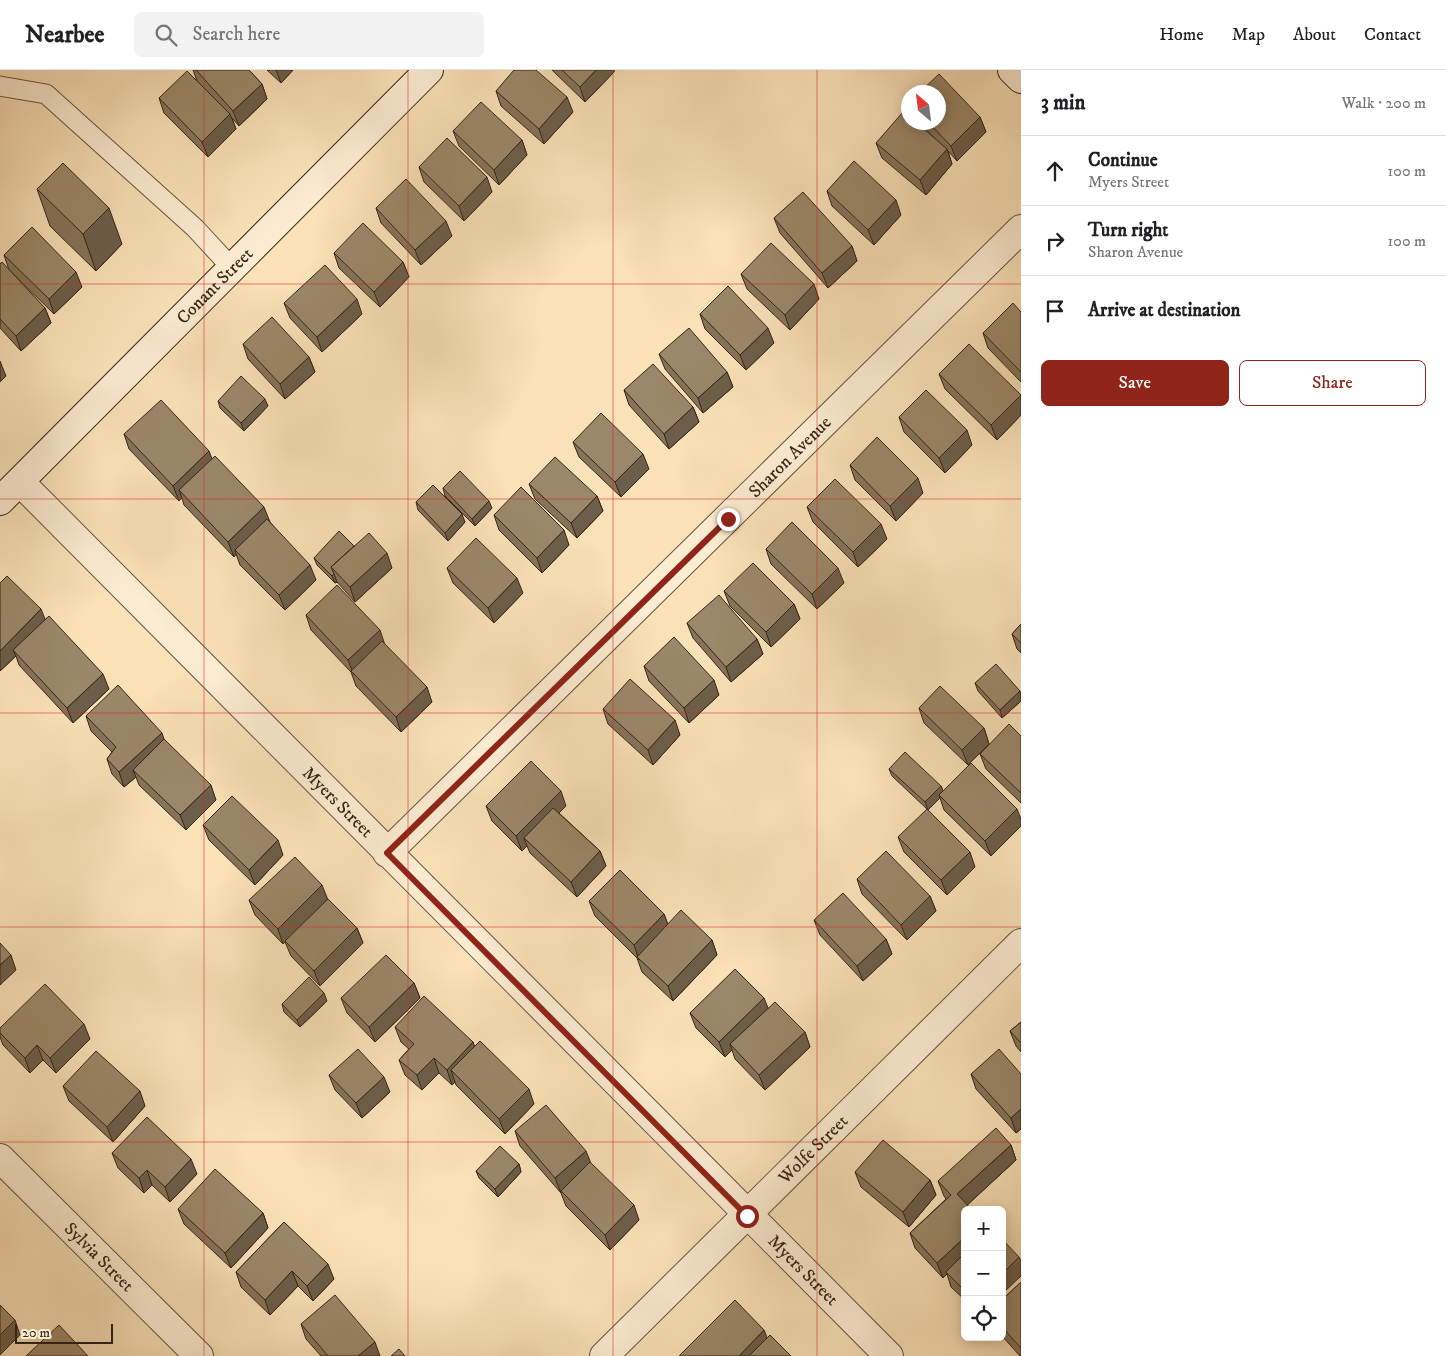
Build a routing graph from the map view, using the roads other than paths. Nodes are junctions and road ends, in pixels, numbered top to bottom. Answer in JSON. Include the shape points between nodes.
{"nodes":[{"id":1,"x":429,"y":70,"type":"edge"},
{"id":2,"x":1012,"y":70,"type":"edge"},
{"id":3,"x":1021,"y":79,"type":"edge"},
{"id":4,"x":0,"y":86,"type":"edge"},
{"id":5,"x":1021,"y":229,"type":"edge"},
{"id":6,"x":231,"y":267,"type":"junction"},
{"id":7,"x":20,"y":482,"type":"junction"},
{"id":8,"x":0,"y":501,"type":"edge"},
{"id":9,"x":387,"y":853,"type":"junction"},
{"id":10,"x":1021,"y":943,"type":"edge"},
{"id":11,"x":0,"y":1158,"type":"edge"},
{"id":12,"x":747,"y":1216,"type":"junction"},
{"id":13,"x":198,"y":1356,"type":"edge"},
{"id":14,"x":604,"y":1356,"type":"edge"},
{"id":15,"x":889,"y":1356,"type":"edge"}],
"edges":[{"from":1,"to":6,"type":"street","name":"Conant Street"},
{"from":2,"to":3,"type":"street"},
{"from":4,"to":6,"type":"lane","via":[[46,94],[194,228]]},
{"from":5,"to":9,"type":"street","name":"Sharon Avenue"},
{"from":6,"to":7,"type":"street","name":"Conant Street"},
{"from":7,"to":8,"type":"street","name":"Conant Street"},
{"from":7,"to":9,"type":"street","name":"Myers Street"},
{"from":9,"to":12,"type":"street","name":"Myers Street"},
{"from":10,"to":12,"type":"street","name":"Wolfe Street"},
{"from":11,"to":13,"type":"street","name":"Sylvia Street"},
{"from":12,"to":14,"type":"street","name":"Wolfe Street"},
{"from":12,"to":15,"type":"street","name":"Myers Street"}]}
